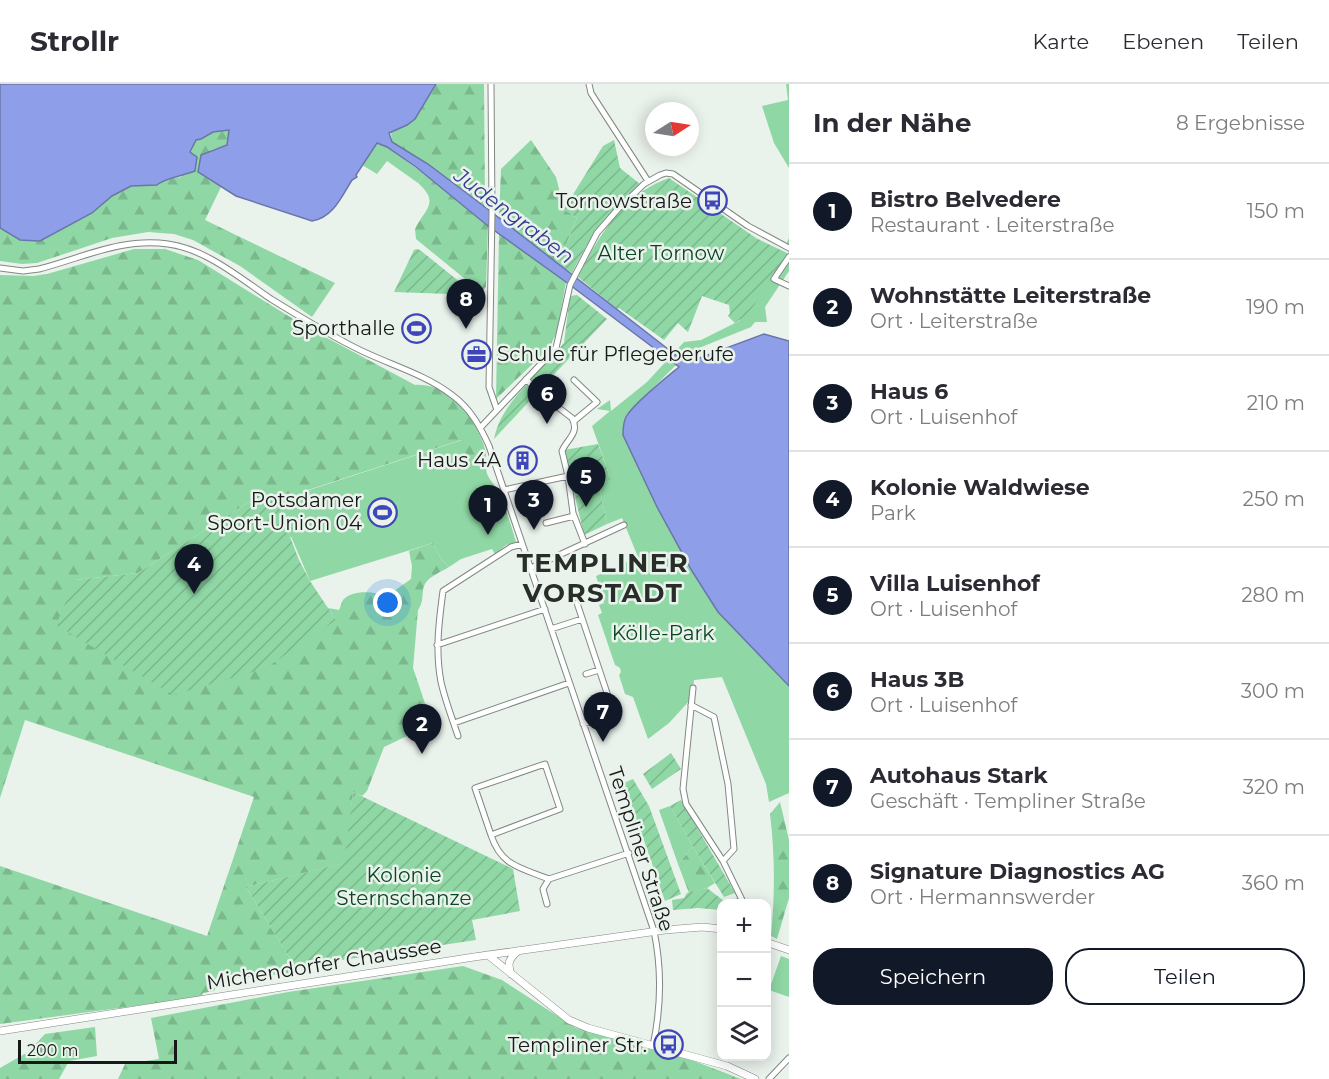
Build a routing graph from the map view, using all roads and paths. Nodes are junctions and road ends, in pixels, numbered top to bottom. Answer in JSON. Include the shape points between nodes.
{"nodes":[{"id":1,"x":491,"y":84,"type":"edge"},
{"id":2,"x":589,"y":84,"type":"edge"},
{"id":3,"x":648,"y":181,"type":"junction"},
{"id":4,"x":789,"y":248,"type":"edge"},
{"id":5,"x":789,"y":257,"type":"edge"},
{"id":6,"x":0,"y":268,"type":"edge"},
{"id":7,"x":789,"y":286,"type":"edge"},
{"id":8,"x":526,"y":379,"type":"junction"},
{"id":9,"x":574,"y":380,"type":"dead end"},
{"id":10,"x":497,"y":410,"type":"junction"},
{"id":11,"x":574,"y":421,"type":"junction"},
{"id":12,"x":481,"y":427,"type":"junction"},
{"id":13,"x":568,"y":476,"type":"junction"},
{"id":14,"x":504,"y":490,"type":"junction"},
{"id":15,"x":574,"y":516,"type":"junction"},
{"id":16,"x":546,"y":524,"type":"dead end"},
{"id":17,"x":624,"y":525,"type":"dead end"},
{"id":18,"x":522,"y":544,"type":"junction"},
{"id":19,"x":585,"y":544,"type":"junction"},
{"id":20,"x":531,"y":568,"type":"junction"},
{"id":21,"x":577,"y":603,"type":"dead end"},
{"id":22,"x":544,"y":609,"type":"junction"},
{"id":23,"x":582,"y":619,"type":"junction"},
{"id":24,"x":551,"y":629,"type":"junction"},
{"id":25,"x":437,"y":645,"type":"junction"},
{"id":26,"x":599,"y":670,"type":"junction"},
{"id":27,"x":586,"y":674,"type":"dead end"},
{"id":28,"x":569,"y":683,"type":"junction"},
{"id":29,"x":693,"y":688,"type":"dead end"},
{"id":30,"x":692,"y":705,"type":"junction"},
{"id":31,"x":454,"y":723,"type":"junction"},
{"id":32,"x":583,"y":724,"type":"junction"},
{"id":33,"x":458,"y":736,"type":"dead end"},
{"id":34,"x":490,"y":835,"type":"junction"},
{"id":35,"x":629,"y":853,"type":"junction"},
{"id":36,"x":723,"y":861,"type":"junction"},
{"id":37,"x":549,"y":879,"type":"junction"},
{"id":38,"x":742,"y":899,"type":"edge"},
{"id":39,"x":547,"y":904,"type":"dead end"},
{"id":40,"x":717,"y":928,"type":"edge"},
{"id":41,"x":654,"y":931,"type":"junction"},
{"id":42,"x":771,"y":944,"type":"edge"},
{"id":43,"x":789,"y":950,"type":"edge"},
{"id":44,"x":518,"y":951,"type":"junction"},
{"id":45,"x":488,"y":955,"type":"junction"},
{"id":46,"x":511,"y":975,"type":"junction"},
{"id":47,"x":0,"y":1030,"type":"edge"},
{"id":48,"x":653,"y":1046,"type":"junction"},
{"id":49,"x":789,"y":1058,"type":"edge"},
{"id":50,"x":755,"y":1079,"type":"edge"},
{"id":51,"x":769,"y":1079,"type":"edge"}],
"edges":[{"from":1,"to":10,"type":"street","via":[[489,387]]},
{"from":2,"to":3,"type":"street"},
{"from":3,"to":4,"type":"street","via":[[673,174],[748,226]]},
{"from":3,"to":8,"type":"street","via":[[608,220],[590,244],[570,285],[556,348]]},
{"from":5,"to":7,"type":"street","via":[[774,279]]},
{"from":6,"to":12,"type":"street","name":"Templiner Straße","via":[[39,269],[135,242],[187,249],[206,256],[304,320],[440,386],[468,409]]},
{"from":8,"to":10,"type":"street"},
{"from":8,"to":11,"type":"street"},
{"from":9,"to":11,"type":"street","via":[[597,402]]},
{"from":10,"to":12,"type":"street"},
{"from":11,"to":13,"type":"street","via":[[574,434],[562,451]]},
{"from":12,"to":14,"type":"street","name":"Templiner Straße"},
{"from":13,"to":14,"type":"street"},
{"from":13,"to":15,"type":"street"},
{"from":14,"to":18,"type":"street","name":"Templiner Straße"},
{"from":15,"to":16,"type":"street"},
{"from":15,"to":19,"type":"street"},
{"from":17,"to":19,"type":"street"},
{"from":18,"to":20,"type":"street","name":"Templiner Straße"},
{"from":18,"to":25,"type":"street","via":[[511,547],[443,591]]},
{"from":19,"to":20,"type":"street"},
{"from":20,"to":22,"type":"street","name":"Templiner Straße"},
{"from":21,"to":23,"type":"street"},
{"from":22,"to":24,"type":"street","name":"Templiner Straße"},
{"from":22,"to":25,"type":"street"},
{"from":23,"to":24,"type":"street"},
{"from":23,"to":26,"type":"street"},
{"from":24,"to":28,"type":"street","name":"Templiner Straße"},
{"from":25,"to":31,"type":"street","via":[[441,683]]},
{"from":26,"to":27,"type":"street"},
{"from":26,"to":32,"type":"street","via":[[614,714]]},
{"from":28,"to":31,"type":"street"},
{"from":28,"to":32,"type":"street","name":"Templiner Straße"},
{"from":29,"to":30,"type":"street"},
{"from":30,"to":36,"type":"street","via":[[684,796]]},
{"from":30,"to":36,"type":"street","via":[[714,717],[728,784],[734,849]]},
{"from":31,"to":33,"type":"street"},
{"from":32,"to":35,"type":"street","name":"Templiner Straße"},
{"from":34,"to":34,"type":"street","via":[[475,788],[545,764],[560,809]]},
{"from":34,"to":37,"type":"street","via":[[503,858]]},
{"from":35,"to":37,"type":"street"},
{"from":35,"to":41,"type":"street","name":"Templiner Straße"},
{"from":36,"to":38,"type":"street"},
{"from":37,"to":39,"type":"street","via":[[543,889]]},
{"from":40,"to":41,"type":"main road","name":"Michendorfer Chaussee"},
{"from":41,"to":44,"type":"main road","name":"Michendorfer Chaussee"},
{"from":41,"to":48,"type":"street","name":"Templiner Straße","via":[[660,984]]},
{"from":42,"to":43,"type":"main road"},
{"from":44,"to":45,"type":"main road","name":"Michendorfer Chaussee"},
{"from":44,"to":46,"type":"main road","via":[[510,958]]},
{"from":45,"to":46,"type":"main road"},
{"from":45,"to":47,"type":"main road","name":"Michendorfer Chaussee"},
{"from":46,"to":48,"type":"main road","via":[[569,1020]]},
{"from":48,"to":50,"type":"main road","via":[[727,1066]]},
{"from":49,"to":51,"type":"street"}]}
